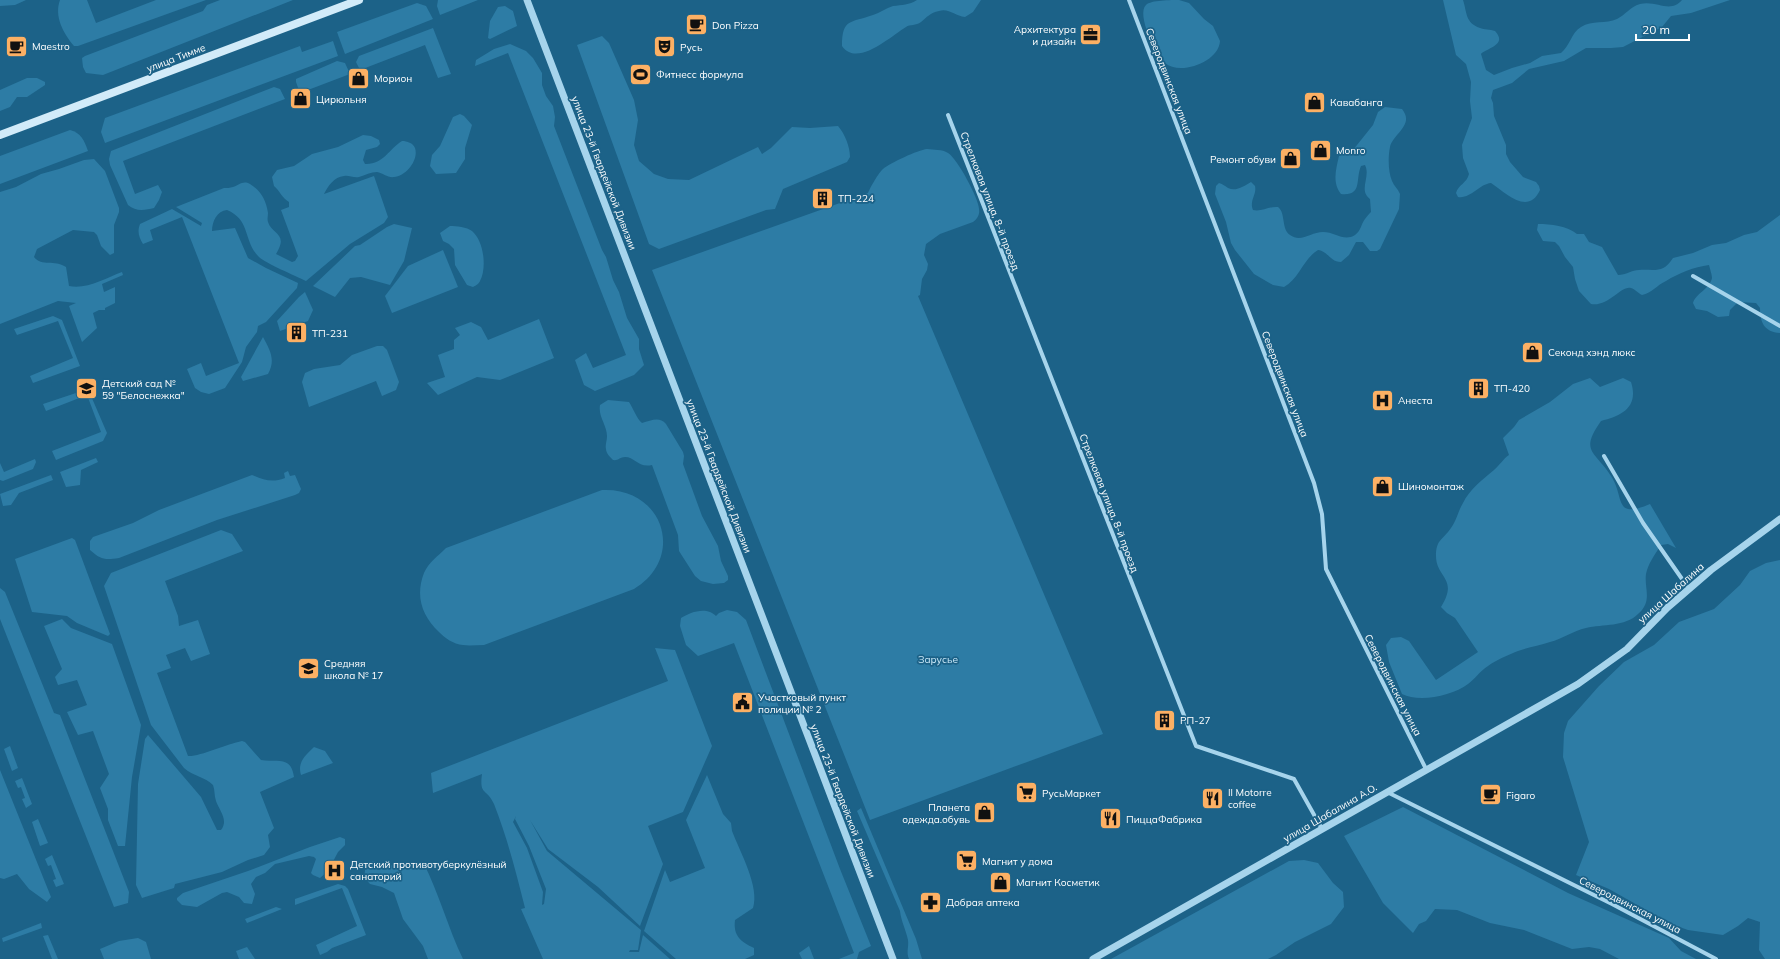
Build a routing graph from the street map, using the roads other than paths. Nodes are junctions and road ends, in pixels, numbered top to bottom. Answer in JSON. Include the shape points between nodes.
{"nodes":[{"id":1,"x":359,"y":0,"type":"edge"},
{"id":2,"x":528,"y":0,"type":"edge"},
{"id":3,"x":1129,"y":0,"type":"edge"},
{"id":4,"x":948,"y":115,"type":"dead end"},
{"id":5,"x":0,"y":135,"type":"edge"},
{"id":6,"x":1693,"y":276,"type":"dead end"},
{"id":7,"x":1780,"y":326,"type":"edge"},
{"id":8,"x":1604,"y":456,"type":"dead end"},
{"id":9,"x":1780,"y":519,"type":"edge"},
{"id":10,"x":1689,"y":589,"type":"junction"},
{"id":11,"x":1578,"y":684,"type":"joint"},
{"id":12,"x":1426,"y":769,"type":"junction"},
{"id":13,"x":1387,"y":792,"type":"junction"},
{"id":14,"x":1322,"y":829,"type":"junction"},
{"id":15,"x":893,"y":959,"type":"edge"},
{"id":16,"x":1093,"y":959,"type":"edge"},
{"id":17,"x":1716,"y":959,"type":"edge"}],
"edges":[{"from":1,"to":5,"type":"main road","name":"улица Тимме"},
{"from":2,"to":15,"type":"street","name":"улица 23-й Гвардейской Дивизии"},
{"from":3,"to":12,"type":"street","name":"Северодвинская улица","via":[[1314,483],[1322,514],[1326,569]]},
{"from":4,"to":14,"type":"street","name":"Стрелковая улица, 8-й проезд","via":[[1196,746],[1294,780]]},
{"from":6,"to":7,"type":"street"},
{"from":8,"to":10,"type":"street","via":[[1643,523]]},
{"from":9,"to":10,"type":"street","name":"улица Шабалина"},
{"from":10,"to":11,"type":"street","name":"улица Шабалина","via":[[1627,649]]},
{"from":11,"to":12,"type":"street","name":"улица Шабалина А.О."},
{"from":12,"to":13,"type":"street","name":"улица Шабалина А.О."},
{"from":13,"to":14,"type":"street","name":"улица Шабалина А.О."},
{"from":13,"to":17,"type":"street","name":"Северодвинская улица"},
{"from":14,"to":16,"type":"street","name":"улица Шабалина А.О."}]}
